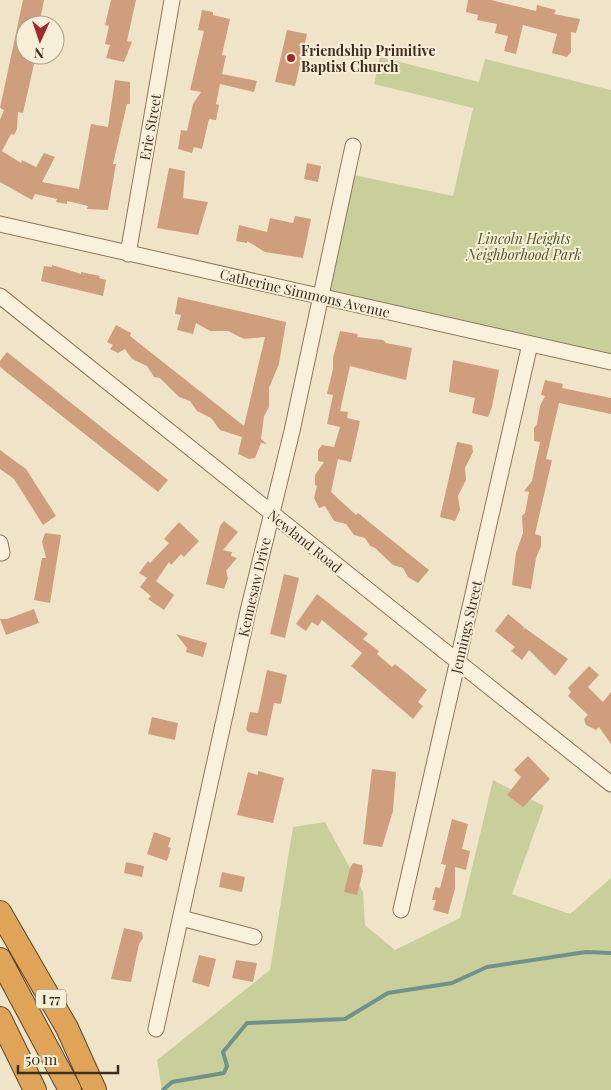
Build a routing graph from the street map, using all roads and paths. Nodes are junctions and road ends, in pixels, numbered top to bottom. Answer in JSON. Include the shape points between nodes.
{"nodes":[{"id":1,"x":172,"y":0,"type":"edge"},
{"id":2,"x":353,"y":146,"type":"dead end"},
{"id":3,"x":0,"y":224,"type":"edge"},
{"id":4,"x":128,"y":254,"type":"junction"},
{"id":5,"x":320,"y":296,"type":"junction"},
{"id":6,"x":1,"y":301,"type":"edge"},
{"id":7,"x":530,"y":344,"type":"junction"},
{"id":8,"x":611,"y":362,"type":"edge"},
{"id":9,"x":272,"y":514,"type":"junction"},
{"id":10,"x":457,"y":663,"type":"junction"},
{"id":11,"x":611,"y":784,"type":"edge"},
{"id":12,"x":401,"y":910,"type":"dead end"},
{"id":13,"x":0,"y":912,"type":"edge"},
{"id":14,"x":181,"y":918,"type":"junction"},
{"id":15,"x":254,"y":937,"type":"dead end"},
{"id":16,"x":0,"y":959,"type":"edge"},
{"id":17,"x":0,"y":1018,"type":"edge"},
{"id":18,"x":156,"y":1029,"type":"dead end"},
{"id":19,"x":35,"y":1090,"type":"edge"},
{"id":20,"x":70,"y":1090,"type":"edge"},
{"id":21,"x":95,"y":1090,"type":"edge"}],
"edges":[{"from":1,"to":4,"type":"street","name":"Erie Street"},
{"from":2,"to":5,"type":"street","name":"Kennesaw Drive"},
{"from":3,"to":4,"type":"street","name":"Catherine Simmons Avenue"},
{"from":4,"to":5,"type":"street","name":"Catherine Simmons Avenue"},
{"from":5,"to":7,"type":"street","name":"Catherine Simmons Avenue"},
{"from":5,"to":9,"type":"street","name":"Kennesaw Drive"},
{"from":6,"to":9,"type":"street","name":"Newland Road"},
{"from":7,"to":8,"type":"street","name":"Catherine Simmons Avenue"},
{"from":7,"to":10,"type":"street","name":"Jennings Street"},
{"from":9,"to":10,"type":"street","name":"Newland Road"},
{"from":9,"to":14,"type":"street","name":"Kennesaw Drive"},
{"from":10,"to":11,"type":"street","name":"Newland Road"},
{"from":10,"to":12,"type":"street","name":"Jennings Street"},
{"from":13,"to":21,"type":"highway","number":"I 77","via":[[67,1028]]},
{"from":14,"to":15,"type":"street"},
{"from":14,"to":18,"type":"street","name":"Kennesaw Drive"},
{"from":16,"to":20,"type":"highway","number":"I 77"},
{"from":17,"to":19,"type":"highway"}]}
